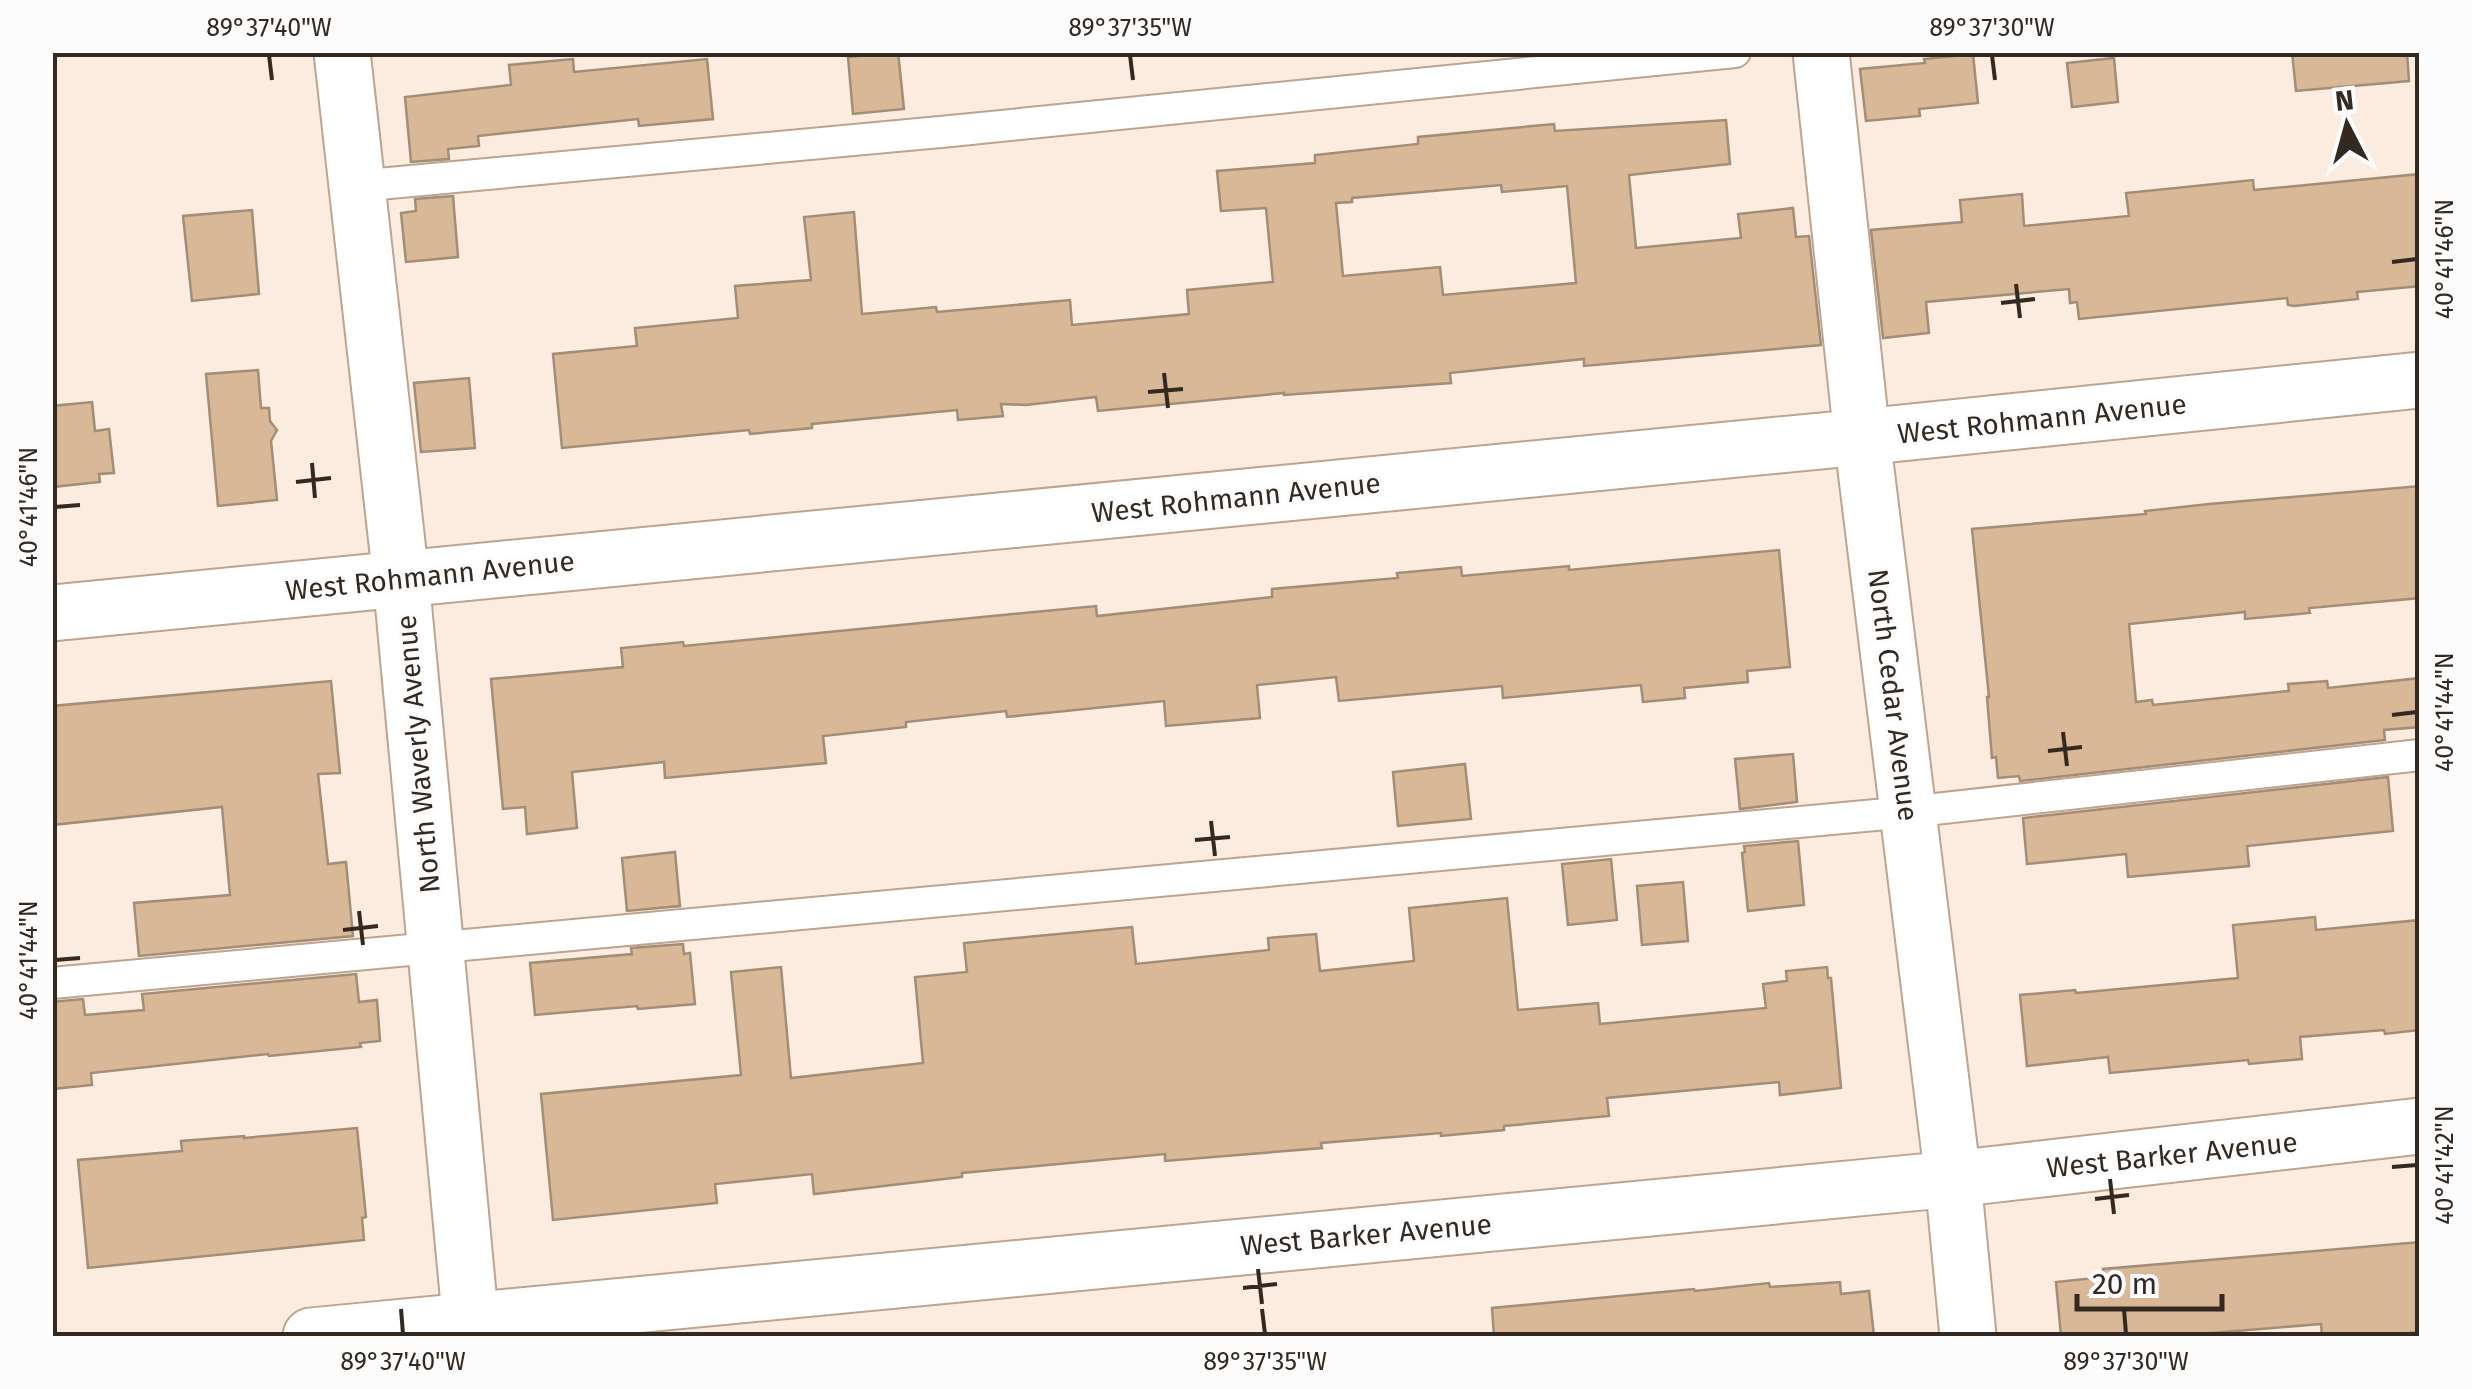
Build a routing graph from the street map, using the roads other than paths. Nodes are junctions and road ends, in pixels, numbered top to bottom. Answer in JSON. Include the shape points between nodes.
{"nodes":[{"id":1,"x":342,"y":52,"type":"edge"},
{"id":2,"x":1735,"y":52,"type":"edge"},
{"id":3,"x":1821,"y":52,"type":"edge"},
{"id":4,"x":357,"y":186,"type":"junction"},
{"id":5,"x":2420,"y":380,"type":"edge"},
{"id":6,"x":1862,"y":438,"type":"junction"},
{"id":7,"x":402,"y":579,"type":"junction"},
{"id":8,"x":52,"y":613,"type":"edge"},
{"id":9,"x":2420,"y":755,"type":"edge"},
{"id":10,"x":1908,"y":812,"type":"junction"},
{"id":11,"x":436,"y":949,"type":"junction"},
{"id":12,"x":52,"y":983,"type":"edge"},
{"id":13,"x":2420,"y":1126,"type":"edge"},
{"id":14,"x":1953,"y":1179,"type":"junction"},
{"id":15,"x":472,"y":1329,"type":"edge"},
{"id":16,"x":311,"y":1336,"type":"edge"},
{"id":17,"x":1968,"y":1336,"type":"edge"}],
"edges":[{"from":1,"to":4,"type":"street","name":"North Waverly Avenue"},
{"from":2,"to":4,"type":"lane"},
{"from":3,"to":6,"type":"street","name":"North Cedar Avenue"},
{"from":4,"to":7,"type":"street","name":"North Waverly Avenue"},
{"from":5,"to":6,"type":"street","name":"West Rohmann Avenue"},
{"from":6,"to":7,"type":"street","name":"West Rohmann Avenue"},
{"from":6,"to":10,"type":"street","name":"North Cedar Avenue"},
{"from":7,"to":8,"type":"street","name":"West Rohmann Avenue"},
{"from":7,"to":11,"type":"street","name":"North Waverly Avenue"},
{"from":9,"to":10,"type":"lane"},
{"from":10,"to":11,"type":"lane"},
{"from":10,"to":14,"type":"street","name":"North Cedar Avenue"},
{"from":11,"to":12,"type":"lane"},
{"from":11,"to":15,"type":"street","name":"North Waverly Avenue"},
{"from":13,"to":14,"type":"street","name":"West Barker Avenue"},
{"from":14,"to":15,"type":"street","name":"West Barker Avenue"},
{"from":14,"to":17,"type":"street","name":"North Cedar Avenue"},
{"from":15,"to":16,"type":"street","name":"West Barker Avenue"}]}
